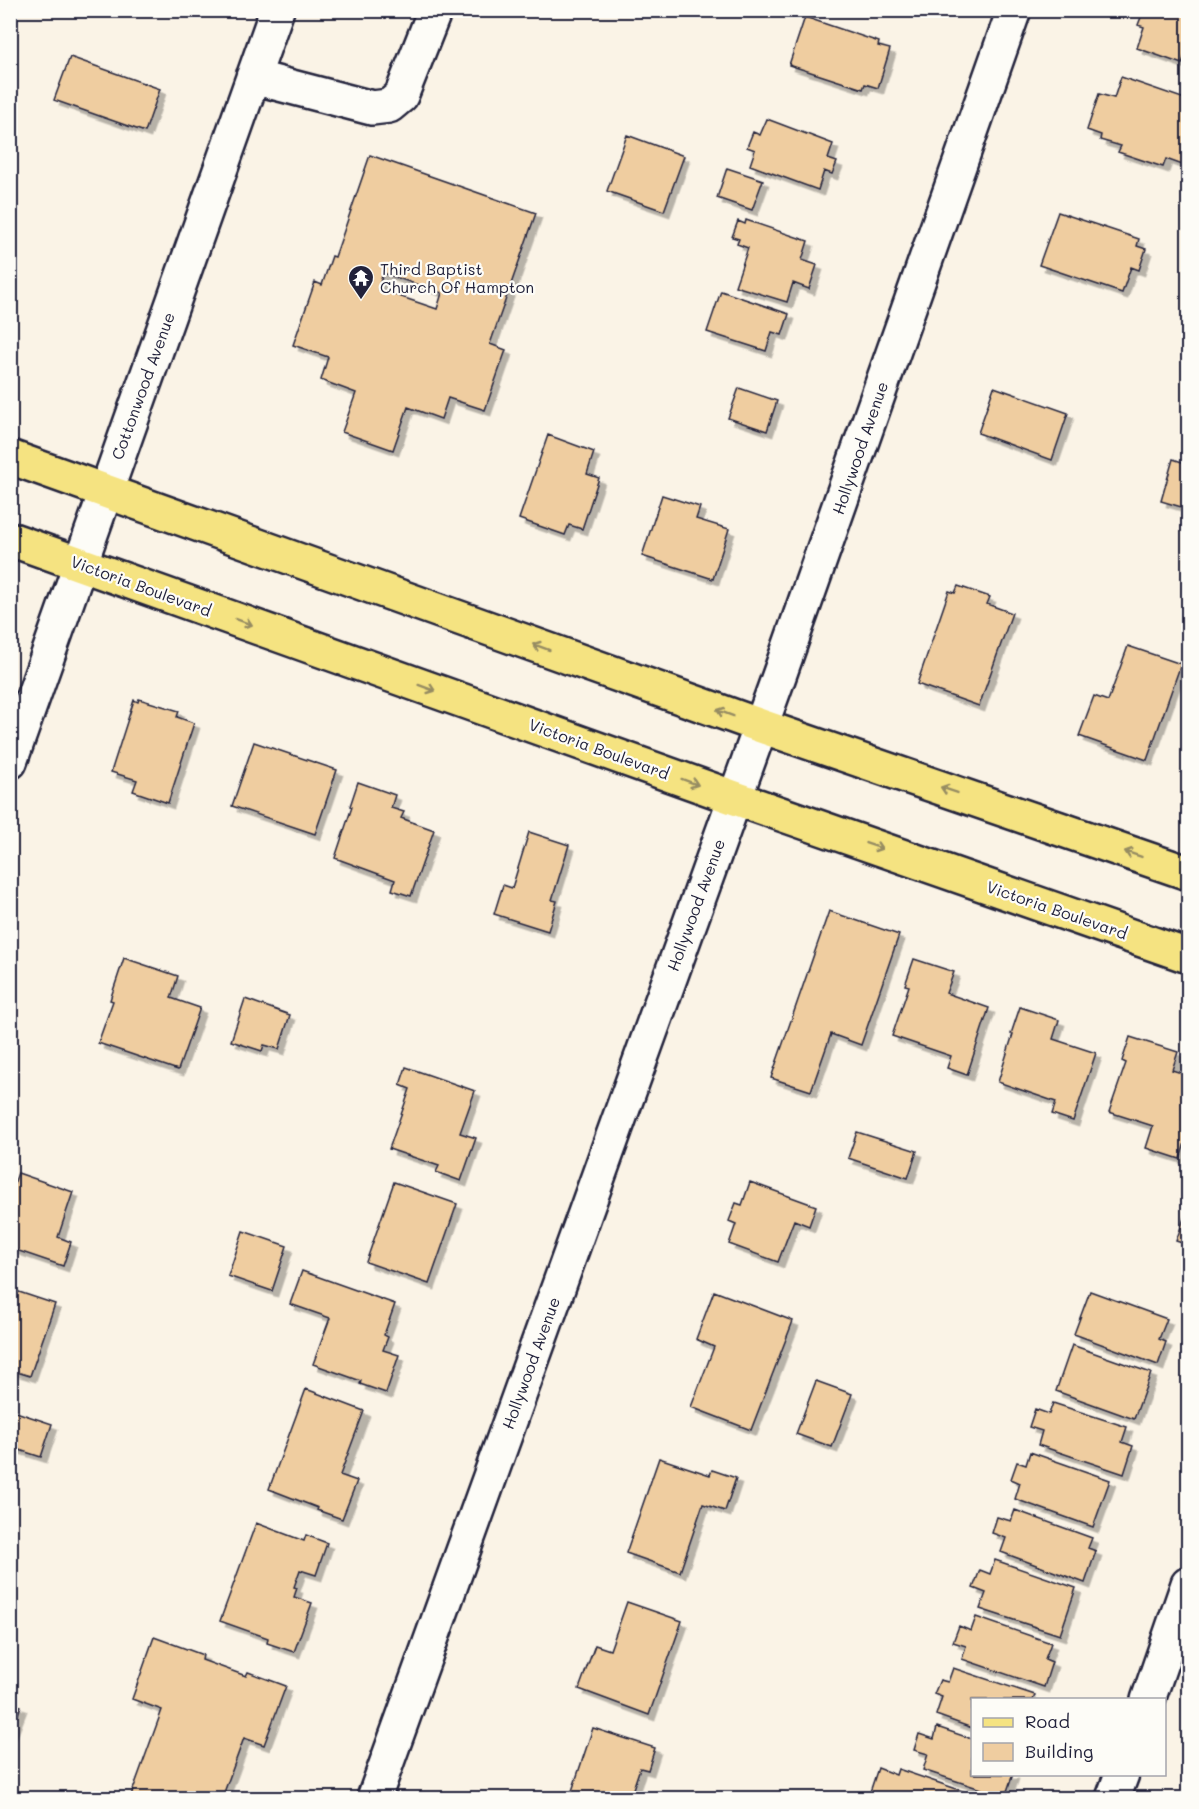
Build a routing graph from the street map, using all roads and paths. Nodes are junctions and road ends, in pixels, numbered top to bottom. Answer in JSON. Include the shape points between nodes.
{"nodes":[{"id":1,"x":277,"y":10,"type":"edge"},
{"id":2,"x":435,"y":10,"type":"edge"},
{"id":3,"x":1014,"y":10,"type":"edge"},
{"id":4,"x":253,"y":77,"type":"junction"},
{"id":5,"x":10,"y":457,"type":"edge"},
{"id":6,"x":106,"y":491,"type":"junction"},
{"id":7,"x":10,"y":539,"type":"edge"},
{"id":8,"x":81,"y":564,"type":"junction"},
{"id":9,"x":761,"y":726,"type":"junction"},
{"id":10,"x":10,"y":762,"type":"edge"},
{"id":11,"x":735,"y":798,"type":"junction"},
{"id":12,"x":1188,"y":873,"type":"edge"},
{"id":13,"x":1188,"y":956,"type":"edge"},
{"id":14,"x":1188,"y":1584,"type":"edge"},
{"id":15,"x":1149,"y":1698,"type":"edge"},
{"id":16,"x":1121,"y":1776,"type":"edge"},
{"id":17,"x":374,"y":1798,"type":"edge"},
{"id":18,"x":1113,"y":1798,"type":"edge"}],
"edges":[{"from":1,"to":4,"type":"street","name":"Cottonwood Avenue"},
{"from":2,"to":4,"type":"street","via":[[401,96],[389,106],[372,108]]},
{"from":3,"to":9,"type":"street","name":"Hollywood Avenue"},
{"from":4,"to":6,"type":"street","name":"Cottonwood Avenue"},
{"from":5,"to":6,"type":"main road"},
{"from":6,"to":8,"type":"street","name":"Cottonwood Avenue"},
{"from":9,"to":6,"type":"main road","one_way":true},
{"from":7,"to":8,"type":"main road","name":"Victoria Boulevard"},
{"from":8,"to":10,"type":"street","name":"Cottonwood Avenue"},
{"from":8,"to":11,"type":"main road","name":"Victoria Boulevard","one_way":true},
{"from":9,"to":11,"type":"street","name":"Hollywood Avenue"},
{"from":12,"to":9,"type":"main road","one_way":true},
{"from":11,"to":13,"type":"main road","name":"Victoria Boulevard","one_way":true},
{"from":11,"to":17,"type":"street","name":"Hollywood Avenue"},
{"from":14,"to":15,"type":"street"},
{"from":16,"to":18,"type":"street"}]}
